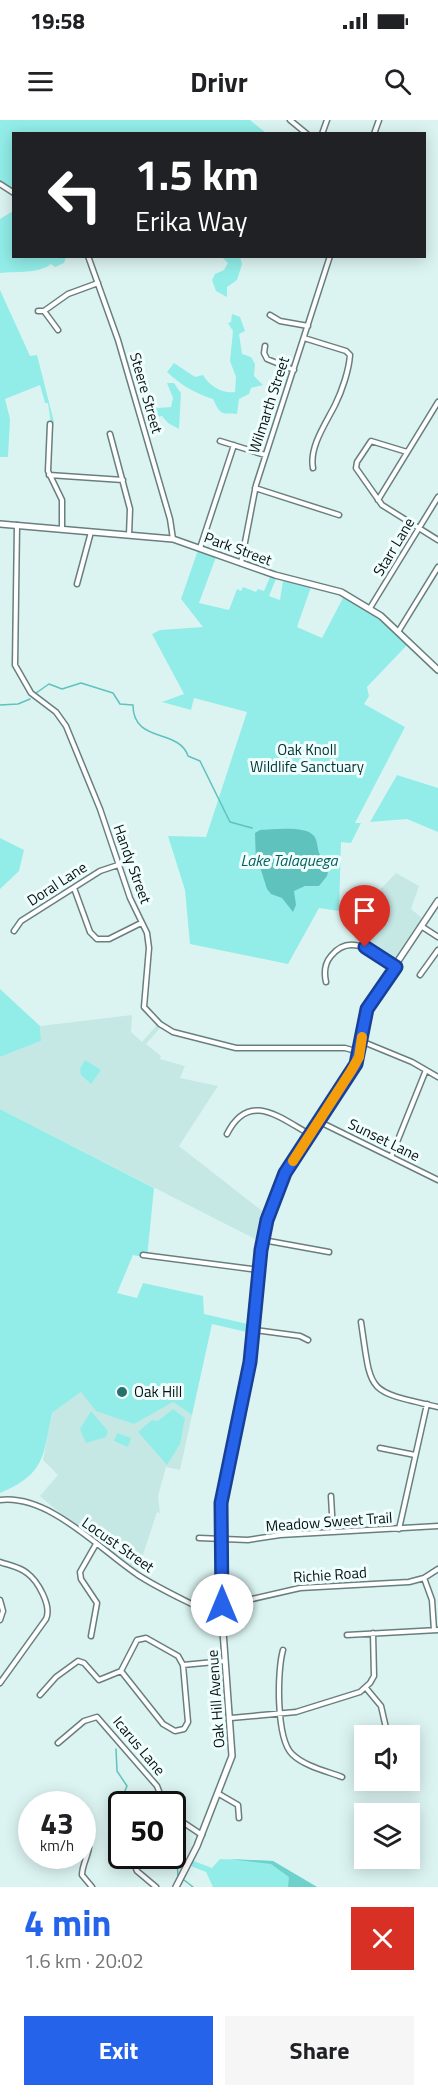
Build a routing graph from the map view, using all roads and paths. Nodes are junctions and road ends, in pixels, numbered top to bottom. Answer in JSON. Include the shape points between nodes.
{"nodes":[{"id":1,"x":290,"y":120,"type":"edge"},
{"id":2,"x":305,"y":132,"type":"edge"},
{"id":3,"x":89,"y":258,"type":"edge"},
{"id":4,"x":329,"y":258,"type":"edge"},
{"id":5,"x":98,"y":283,"type":"junction"},
{"id":6,"x":38,"y":311,"type":"dead end"},
{"id":7,"x":44,"y":311,"type":"junction"},
{"id":8,"x":270,"y":315,"type":"dead end"},
{"id":9,"x":308,"y":326,"type":"junction"},
{"id":10,"x":58,"y":330,"type":"dead end"},
{"id":11,"x":304,"y":338,"type":"junction"},
{"id":12,"x":264,"y":346,"type":"dead end"},
{"id":13,"x":294,"y":370,"type":"junction"},
{"id":14,"x":438,"y":402,"type":"edge"},
{"id":15,"x":50,"y":424,"type":"dead end"},
{"id":16,"x":110,"y":434,"type":"dead end"},
{"id":17,"x":220,"y":441,"type":"dead end"},
{"id":18,"x":234,"y":445,"type":"junction"},
{"id":19,"x":407,"y":452,"type":"junction"},
{"id":20,"x":265,"y":455,"type":"junction"},
{"id":21,"x":312,"y":468,"type":"dead end"},
{"id":22,"x":48,"y":475,"type":"junction"},
{"id":23,"x":123,"y":480,"type":"junction"},
{"id":24,"x":255,"y":488,"type":"junction"},
{"id":25,"x":438,"y":497,"type":"edge"},
{"id":26,"x":378,"y":500,"type":"junction"},
{"id":27,"x":339,"y":515,"type":"dead end"},
{"id":28,"x":0,"y":524,"type":"edge"},
{"id":29,"x":17,"y":525,"type":"junction"},
{"id":30,"x":62,"y":529,"type":"junction"},
{"id":31,"x":419,"y":529,"type":"junction"},
{"id":32,"x":91,"y":532,"type":"junction"},
{"id":33,"x":129,"y":535,"type":"junction"},
{"id":34,"x":173,"y":539,"type":"junction"},
{"id":35,"x":438,"y":540,"type":"edge"},
{"id":36,"x":200,"y":548,"type":"junction"},
{"id":37,"x":241,"y":563,"type":"junction"},
{"id":38,"x":438,"y":567,"type":"edge"},
{"id":39,"x":77,"y":584,"type":"dead end"},
{"id":40,"x":370,"y":608,"type":"junction"},
{"id":41,"x":398,"y":632,"type":"junction"},
{"id":42,"x":438,"y":670,"type":"edge"},
{"id":43,"x":118,"y":865,"type":"junction"},
{"id":44,"x":74,"y":888,"type":"junction"},
{"id":45,"x":438,"y":901,"type":"edge"},
{"id":46,"x":141,"y":923,"type":"junction"},
{"id":47,"x":421,"y":926,"type":"junction"},
{"id":48,"x":14,"y":931,"type":"dead end"},
{"id":49,"x":438,"y":937,"type":"edge"},
{"id":50,"x":438,"y":950,"type":"edge"},
{"id":51,"x":396,"y":967,"type":"junction"},
{"id":52,"x":420,"y":975,"type":"dead end"},
{"id":53,"x":326,"y":982,"type":"dead end"},
{"id":54,"x":361,"y":1041,"type":"junction"},
{"id":55,"x":359,"y":1052,"type":"junction"},
{"id":56,"x":426,"y":1070,"type":"junction"},
{"id":57,"x":438,"y":1077,"type":"edge"},
{"id":58,"x":320,"y":1122,"type":"junction"},
{"id":59,"x":227,"y":1134,"type":"dead end"},
{"id":60,"x":311,"y":1135,"type":"junction"},
{"id":61,"x":391,"y":1157,"type":"junction"},
{"id":62,"x":438,"y":1180,"type":"edge"},
{"id":63,"x":263,"y":1239,"type":"junction"},
{"id":64,"x":329,"y":1252,"type":"dead end"},
{"id":65,"x":143,"y":1255,"type":"dead end"},
{"id":66,"x":259,"y":1270,"type":"junction"},
{"id":67,"x":361,"y":1322,"type":"dead end"},
{"id":68,"x":255,"y":1330,"type":"junction"},
{"id":69,"x":308,"y":1340,"type":"dead end"},
{"id":70,"x":427,"y":1404,"type":"junction"},
{"id":71,"x":438,"y":1407,"type":"edge"},
{"id":72,"x":380,"y":1448,"type":"dead end"},
{"id":73,"x":416,"y":1455,"type":"junction"},
{"id":74,"x":331,"y":1496,"type":"dead end"},
{"id":75,"x":0,"y":1500,"type":"edge"},
{"id":76,"x":438,"y":1526,"type":"edge"},
{"id":77,"x":399,"y":1528,"type":"junction"},
{"id":78,"x":333,"y":1532,"type":"junction"},
{"id":79,"x":199,"y":1538,"type":"dead end"},
{"id":80,"x":221,"y":1541,"type":"junction"},
{"id":81,"x":96,"y":1544,"type":"junction"},
{"id":82,"x":0,"y":1562,"type":"edge"},
{"id":83,"x":438,"y":1569,"type":"edge"},
{"id":84,"x":424,"y":1578,"type":"junction"},
{"id":85,"x":222,"y":1598,"type":"junction"},
{"id":86,"x":0,"y":1600,"type":"edge"},
{"id":87,"x":222,"y":1617,"type":"junction"},
{"id":88,"x":0,"y":1620,"type":"edge"},
{"id":89,"x":436,"y":1630,"type":"edge"},
{"id":90,"x":373,"y":1633,"type":"junction"},
{"id":91,"x":347,"y":1635,"type":"dead end"},
{"id":92,"x":90,"y":1636,"type":"dead end"},
{"id":93,"x":283,"y":1650,"type":"dead end"},
{"id":94,"x":226,"y":1661,"type":"junction"},
{"id":95,"x":183,"y":1665,"type":"junction"},
{"id":96,"x":121,"y":1671,"type":"junction"},
{"id":97,"x":0,"y":1683,"type":"edge"},
{"id":98,"x":366,"y":1688,"type":"junction"},
{"id":99,"x":40,"y":1695,"type":"dead end"},
{"id":100,"x":282,"y":1713,"type":"junction"},
{"id":101,"x":231,"y":1718,"type":"junction"},
{"id":102,"x":385,"y":1725,"type":"edge"},
{"id":103,"x":58,"y":1743,"type":"dead end"},
{"id":104,"x":342,"y":1777,"type":"dead end"},
{"id":105,"x":159,"y":1791,"type":"edge"},
{"id":106,"x":219,"y":1794,"type":"junction"},
{"id":107,"x":239,"y":1818,"type":"dead end"},
{"id":108,"x":186,"y":1824,"type":"edge"},
{"id":109,"x":202,"y":1835,"type":"junction"},
{"id":110,"x":84,"y":1869,"type":"edge"},
{"id":111,"x":136,"y":1869,"type":"edge"},
{"id":112,"x":92,"y":1887,"type":"edge"},
{"id":113,"x":156,"y":1887,"type":"edge"},
{"id":114,"x":176,"y":1887,"type":"edge"}],
"edges":[{"from":1,"to":2,"type":"street"},
{"from":3,"to":5,"type":"street","name":"Steere Street"},
{"from":4,"to":9,"type":"street","name":"Wilmarth Street"},
{"from":5,"to":7,"type":"street","via":[[72,292]]},
{"from":5,"to":34,"type":"street","name":"Steere Street","via":[[128,374]]},
{"from":6,"to":7,"type":"street"},
{"from":7,"to":10,"type":"street"},
{"from":8,"to":9,"type":"street"},
{"from":9,"to":11,"type":"street","name":"Wilmarth Street"},
{"from":11,"to":13,"type":"street","name":"Wilmarth Street"},
{"from":11,"to":21,"type":"street","via":[[350,355],[337,400],[312,457]]},
{"from":12,"to":13,"type":"street","via":[[267,359]]},
{"from":13,"to":20,"type":"street","name":"Wilmarth Street"},
{"from":14,"to":19,"type":"street"},
{"from":15,"to":22,"type":"street"},
{"from":16,"to":23,"type":"street"},
{"from":17,"to":18,"type":"street"},
{"from":18,"to":20,"type":"street"},
{"from":18,"to":36,"type":"street"},
{"from":19,"to":26,"type":"street"},
{"from":19,"to":26,"type":"street","via":[[371,441],[362,453],[356,468]]},
{"from":20,"to":24,"type":"street","name":"Wilmarth Street"},
{"from":22,"to":23,"type":"street"},
{"from":22,"to":30,"type":"street","via":[[62,500]]},
{"from":23,"to":33,"type":"street","via":[[130,508]]},
{"from":24,"to":27,"type":"street"},
{"from":24,"to":37,"type":"street","name":"Wilmarth Street"},
{"from":25,"to":31,"type":"street","name":"Starr Lane"},
{"from":26,"to":31,"type":"street"},
{"from":28,"to":29,"type":"main road","name":"Park Street"},
{"from":29,"to":30,"type":"main road","name":"Park Street"},
{"from":29,"to":43,"type":"street","name":"Handy Street","via":[[15,665],[31,693],[56,712],[66,726]]},
{"from":30,"to":32,"type":"main road","name":"Park Street"},
{"from":31,"to":35,"type":"street"},
{"from":31,"to":40,"type":"street","name":"Starr Lane"},
{"from":32,"to":33,"type":"main road","name":"Park Street"},
{"from":32,"to":39,"type":"street"},
{"from":33,"to":34,"type":"main road","name":"Park Street"},
{"from":34,"to":36,"type":"main road","name":"Park Street"},
{"from":36,"to":37,"type":"main road","name":"Park Street"},
{"from":37,"to":40,"type":"main road","name":"Park Street","via":[[342,592]]},
{"from":38,"to":41,"type":"street"},
{"from":40,"to":41,"type":"main road","name":"Park Street"},
{"from":41,"to":42,"type":"main road","name":"Park Street"},
{"from":43,"to":44,"type":"street","name":"Doral Lane","via":[[100,871]]},
{"from":43,"to":46,"type":"street","name":"Handy Street"},
{"from":44,"to":46,"type":"street","via":[[90,932],[97,939],[109,939]]},
{"from":44,"to":48,"type":"street","name":"Doral Lane","via":[[21,921]]},
{"from":45,"to":47,"type":"main road","name":"Oak Hill Avenue"},
{"from":46,"to":55,"type":"street","name":"Handy Street","via":[[149,940],[142,1002],[148,1013],[165,1027],[192,1038],[243,1049],[345,1048]]},
{"from":47,"to":49,"type":"street"},
{"from":47,"to":51,"type":"main road","name":"Oak Hill Avenue"},
{"from":50,"to":52,"type":"street"},
{"from":51,"to":53,"type":"street","via":[[365,947],[350,944],[328,959]]},
{"from":51,"to":54,"type":"main road","name":"Oak Hill Avenue","via":[[370,1003]]},
{"from":54,"to":55,"type":"main road","name":"Oak Hill Avenue"},
{"from":54,"to":56,"type":"street"},
{"from":55,"to":58,"type":"main road","name":"Oak Hill Avenue"},
{"from":56,"to":57,"type":"street"},
{"from":56,"to":61,"type":"street"},
{"from":58,"to":60,"type":"main road","name":"Oak Hill Avenue"},
{"from":58,"to":61,"type":"street","name":"Sunset Lane"},
{"from":59,"to":60,"type":"street","via":[[237,1117],[249,1110],[259,1110]]},
{"from":60,"to":63,"type":"main road","name":"Oak Hill Avenue","via":[[285,1173]]},
{"from":61,"to":62,"type":"street","name":"Sunset Lane"},
{"from":63,"to":64,"type":"street"},
{"from":63,"to":66,"type":"main road","name":"Oak Hill Avenue"},
{"from":65,"to":66,"type":"street"},
{"from":66,"to":68,"type":"main road","name":"Oak Hill Avenue"},
{"from":67,"to":70,"type":"street","via":[[374,1385],[388,1395]]},
{"from":68,"to":69,"type":"street"},
{"from":68,"to":80,"type":"main road","name":"Oak Hill Avenue","via":[[222,1494]]},
{"from":70,"to":71,"type":"street"},
{"from":70,"to":73,"type":"street"},
{"from":72,"to":73,"type":"street"},
{"from":73,"to":77,"type":"street"},
{"from":74,"to":78,"type":"street"},
{"from":75,"to":81,"type":"street","name":"Locust Street","via":[[38,1504]]},
{"from":76,"to":77,"type":"street","name":"Meadow Sweet Trail"},
{"from":77,"to":78,"type":"street","name":"Meadow Sweet Trail"},
{"from":78,"to":80,"type":"street","name":"Meadow Sweet Trail"},
{"from":79,"to":80,"type":"street","name":"Meadow Sweet Trail"},
{"from":80,"to":85,"type":"main road","name":"Oak Hill Avenue"},
{"from":81,"to":87,"type":"street","name":"Locust Street","via":[[153,1584]]},
{"from":81,"to":92,"type":"street","via":[[80,1575],[97,1603]]},
{"from":82,"to":97,"type":"street","via":[[29,1575],[49,1611]]},
{"from":83,"to":84,"type":"street","name":"Richie Road"},
{"from":84,"to":85,"type":"street","name":"Richie Road","via":[[290,1589],[252,1599]]},
{"from":84,"to":89,"type":"street"},
{"from":85,"to":87,"type":"main road","name":"Oak Hill Avenue"},
{"from":86,"to":88,"type":"street"},
{"from":87,"to":94,"type":"main road","name":"Oak Hill Avenue"},
{"from":89,"to":90,"type":"street"},
{"from":90,"to":91,"type":"street"},
{"from":90,"to":98,"type":"street","via":[[374,1676]]},
{"from":93,"to":100,"type":"street","via":[[279,1670]]},
{"from":94,"to":95,"type":"street"},
{"from":94,"to":101,"type":"main road","name":"Oak Hill Avenue"},
{"from":95,"to":96,"type":"street","via":[[178,1656],[142,1638],[136,1641]]},
{"from":95,"to":96,"type":"street","via":[[188,1722],[178,1731],[163,1724]]},
{"from":96,"to":99,"type":"street","via":[[99,1680],[78,1660]]},
{"from":98,"to":100,"type":"street","via":[[303,1711]]},
{"from":98,"to":102,"type":"street","via":[[381,1706]]},
{"from":100,"to":101,"type":"street"},
{"from":100,"to":104,"type":"street","via":[[286,1746],[291,1753],[298,1760]]},
{"from":101,"to":106,"type":"main road","name":"Oak Hill Avenue","via":[[231,1760]]},
{"from":103,"to":105,"type":"street","name":"Icarus Lane","via":[[84,1721],[97,1717]]},
{"from":106,"to":107,"type":"street","via":[[238,1805]]},
{"from":106,"to":109,"type":"main road","name":"Oak Hill Avenue"},
{"from":108,"to":109,"type":"street"},
{"from":109,"to":114,"type":"main road","name":"Oak Hill Avenue"},
{"from":110,"to":112,"type":"street","via":[[82,1875]]},
{"from":111,"to":113,"type":"street"}]}
